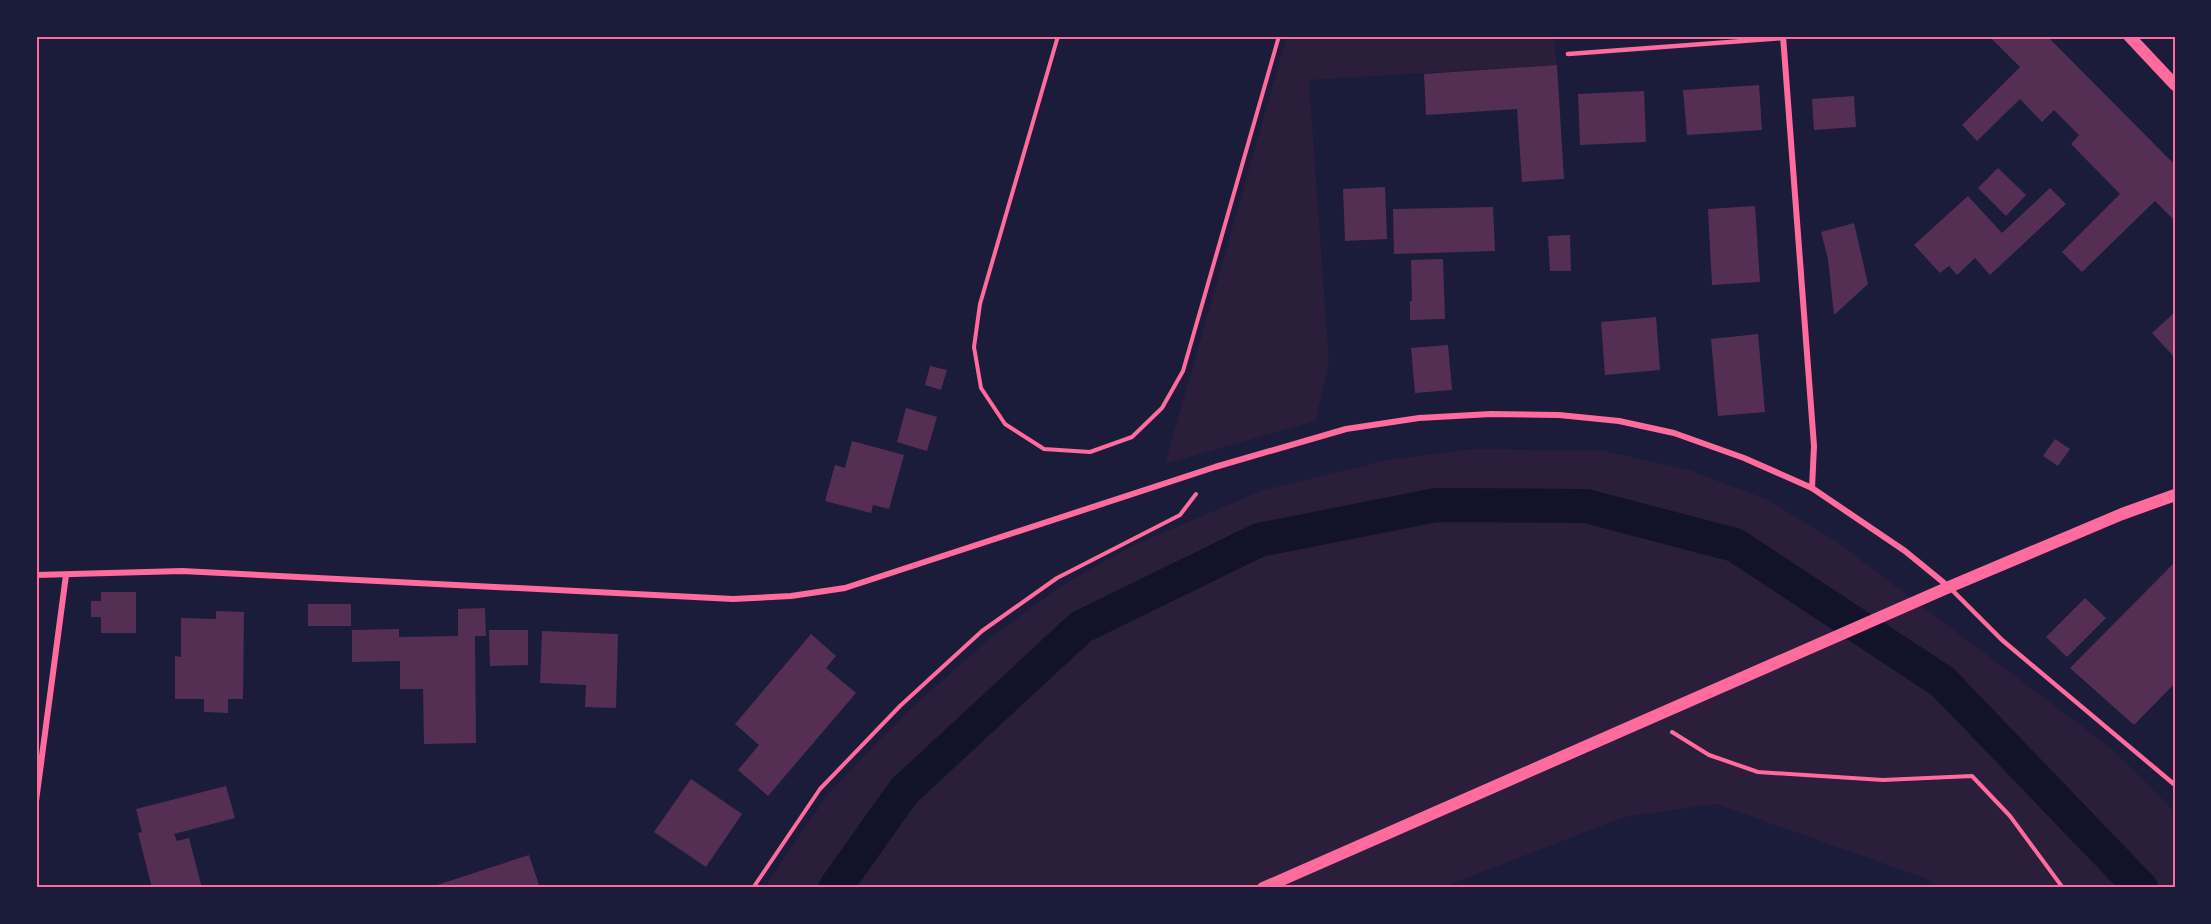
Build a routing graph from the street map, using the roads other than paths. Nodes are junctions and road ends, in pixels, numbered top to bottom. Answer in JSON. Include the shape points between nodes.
{"nodes":[{"id":1,"x":2129,"y":36,"type":"edge"},
{"id":2,"x":1783,"y":37,"type":"edge"},
{"id":3,"x":1568,"y":54,"type":"dead end"},
{"id":4,"x":2175,"y":85,"type":"edge"},
{"id":5,"x":1812,"y":488,"type":"junction"},
{"id":6,"x":2175,"y":495,"type":"edge"},
{"id":7,"x":36,"y":574,"type":"edge"},
{"id":8,"x":66,"y":575,"type":"junction"},
{"id":9,"x":1949,"y":587,"type":"junction"},
{"id":10,"x":2175,"y":785,"type":"edge"},
{"id":11,"x":36,"y":801,"type":"edge"},
{"id":12,"x":1263,"y":888,"type":"edge"}],
"edges":[{"from":1,"to":4,"type":"main road"},
{"from":2,"to":3,"type":"lane"},
{"from":2,"to":5,"type":"street","via":[[1814,446]]},
{"from":5,"to":8,"type":"street","via":[[1674,433],[1619,421],[1491,414],[1419,418],[1346,429],[1215,467],[845,588],[791,596],[733,599],[182,571]]},
{"from":5,"to":9,"type":"street","via":[[1905,551]]},
{"from":6,"to":9,"type":"main road"},
{"from":7,"to":8,"type":"street"},
{"from":8,"to":11,"type":"street"},
{"from":9,"to":10,"type":"lane","via":[[2002,640]]},
{"from":9,"to":12,"type":"main road"}]}
